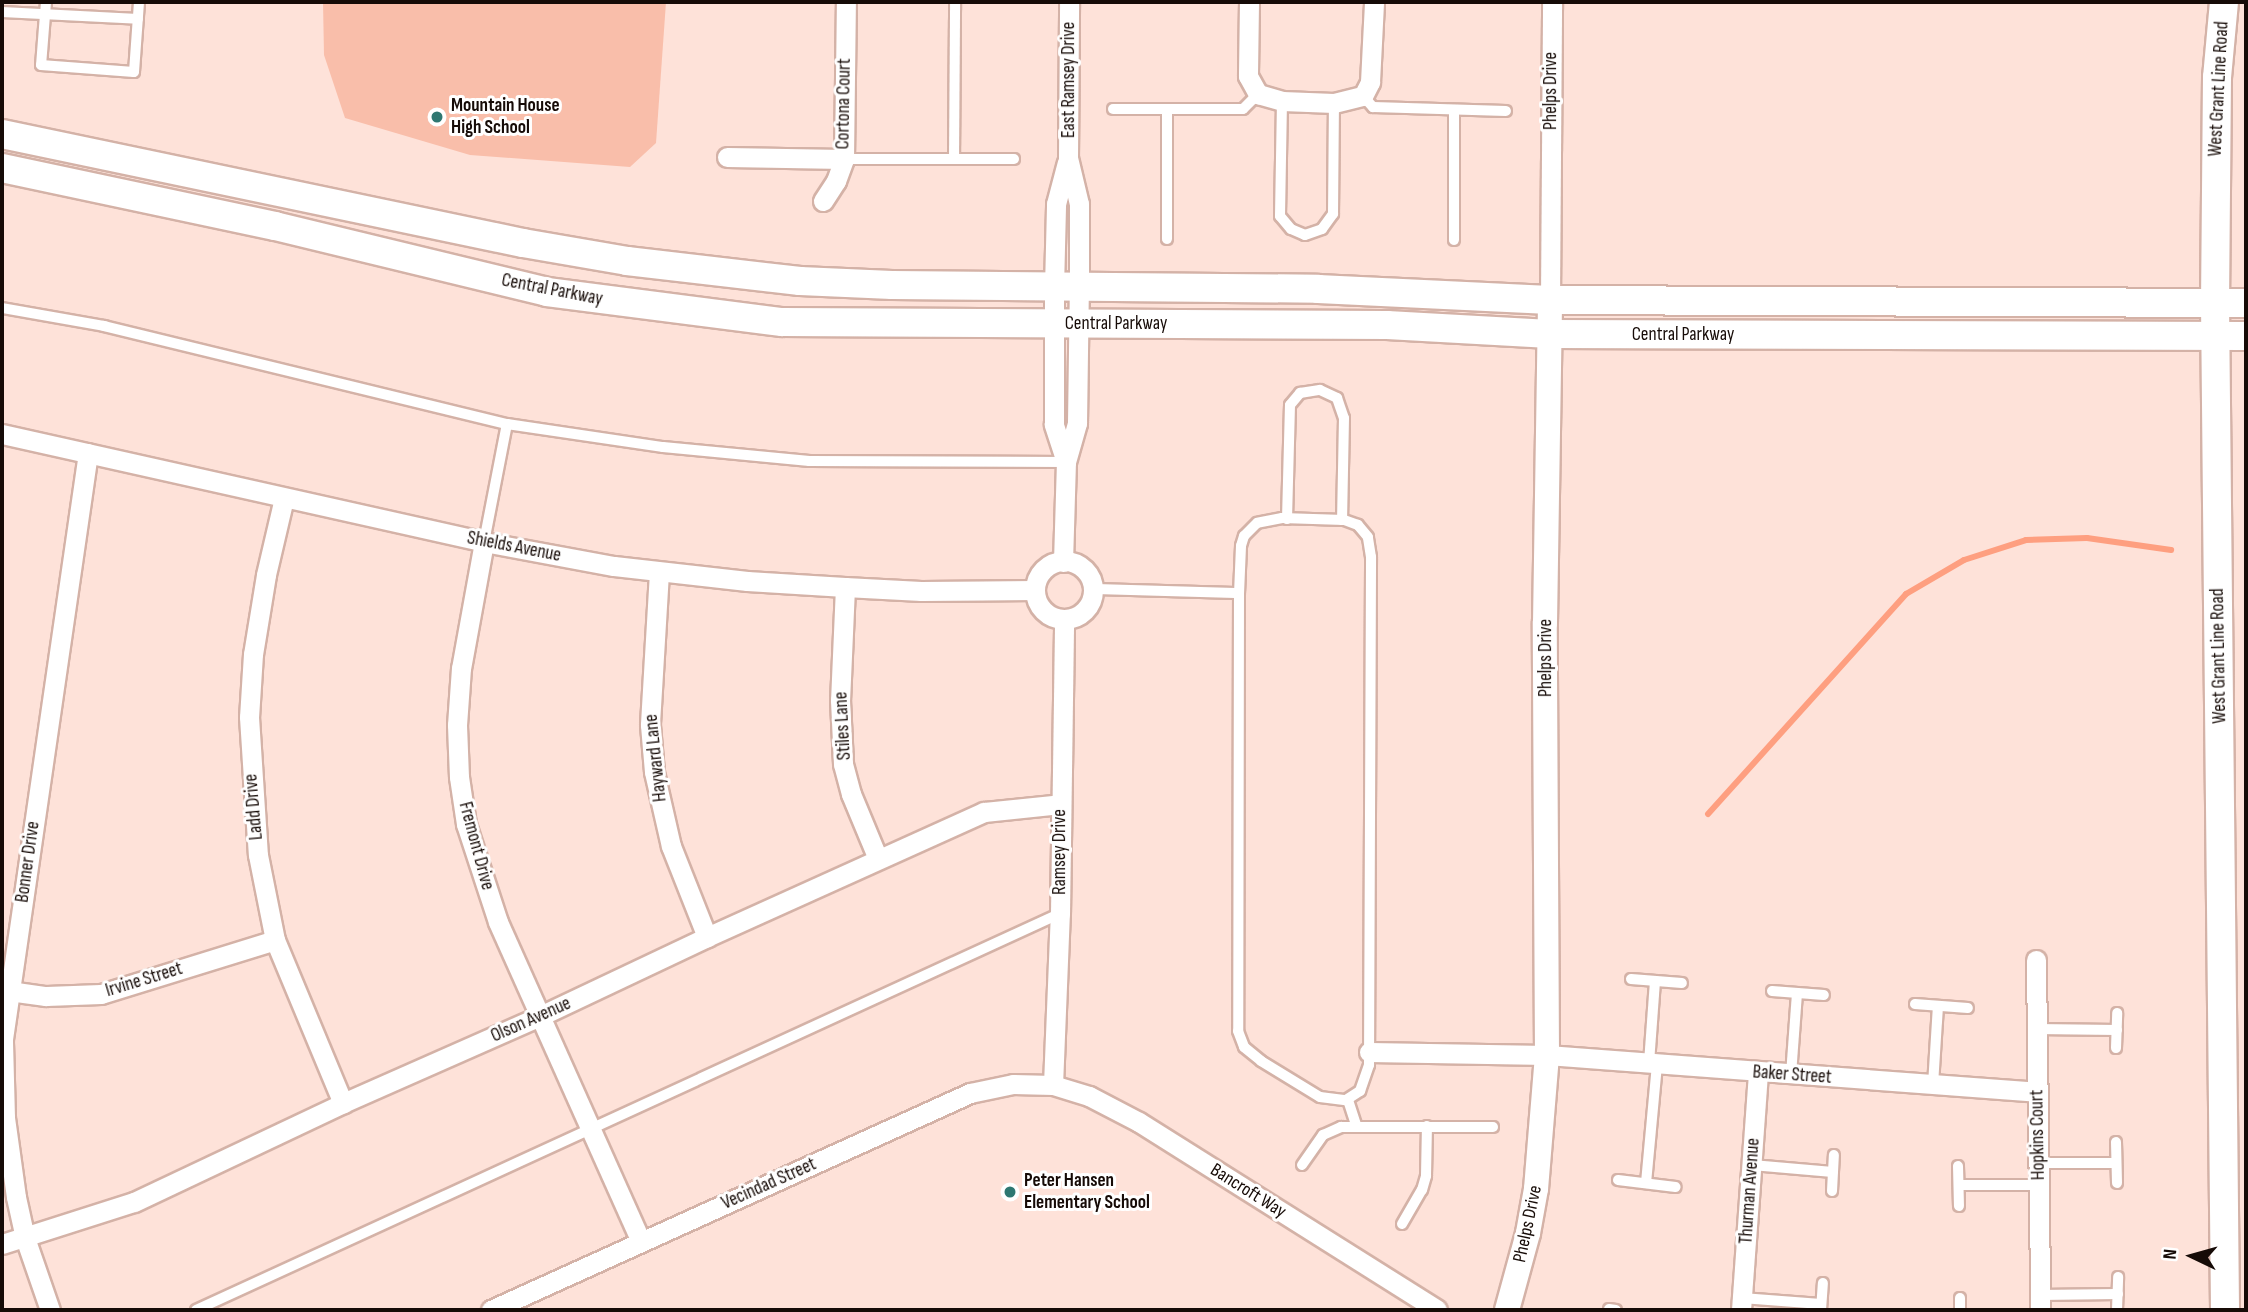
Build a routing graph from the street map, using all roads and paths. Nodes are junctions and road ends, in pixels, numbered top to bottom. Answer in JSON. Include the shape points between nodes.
{"nodes":[{"id":1,"x":46,"y":2,"type":"edge"},
{"id":2,"x":139,"y":2,"type":"edge"},
{"id":3,"x":846,"y":2,"type":"edge"},
{"id":4,"x":955,"y":2,"type":"edge"},
{"id":5,"x":1069,"y":2,"type":"edge"},
{"id":6,"x":1249,"y":2,"type":"edge"},
{"id":7,"x":1374,"y":2,"type":"edge"},
{"id":8,"x":1552,"y":2,"type":"edge"},
{"id":9,"x":2224,"y":2,"type":"edge"},
{"id":10,"x":2,"y":12,"type":"edge"},
{"id":11,"x":45,"y":13,"type":"junction"},
{"id":12,"x":138,"y":19,"type":"junction"},
{"id":13,"x":1258,"y":94,"type":"junction"},
{"id":14,"x":1363,"y":96,"type":"junction"},
{"id":15,"x":1282,"y":101,"type":"junction"},
{"id":16,"x":1334,"y":103,"type":"junction"},
{"id":17,"x":1114,"y":109,"type":"dead end"},
{"id":18,"x":1167,"y":109,"type":"junction"},
{"id":19,"x":1454,"y":110,"type":"junction"},
{"id":20,"x":1506,"y":111,"type":"dead end"},
{"id":21,"x":2,"y":134,"type":"edge"},
{"id":22,"x":727,"y":157,"type":"dead end"},
{"id":23,"x":844,"y":159,"type":"junction"},
{"id":24,"x":954,"y":159,"type":"junction"},
{"id":25,"x":1014,"y":159,"type":"dead end"},
{"id":26,"x":2,"y":168,"type":"edge"},
{"id":27,"x":823,"y":201,"type":"dead end"},
{"id":28,"x":1167,"y":239,"type":"dead end"},
{"id":29,"x":1454,"y":240,"type":"dead end"},
{"id":30,"x":1066,"y":288,"type":"junction"},
{"id":31,"x":1550,"y":300,"type":"junction"},
{"id":32,"x":2214,"y":303,"type":"junction"},
{"id":33,"x":2246,"y":303,"type":"edge"},
{"id":34,"x":2,"y":308,"type":"edge"},
{"id":35,"x":1066,"y":323,"type":"junction"},
{"id":36,"x":1550,"y":334,"type":"junction"},
{"id":37,"x":2215,"y":336,"type":"junction"},
{"id":38,"x":2246,"y":336,"type":"edge"},
{"id":39,"x":507,"y":424,"type":"junction"},
{"id":40,"x":2,"y":434,"type":"edge"},
{"id":41,"x":88,"y":453,"type":"junction"},
{"id":42,"x":1066,"y":461,"type":"junction"},
{"id":43,"x":284,"y":498,"type":"junction"},
{"id":44,"x":1287,"y":519,"type":"junction"},
{"id":45,"x":1342,"y":520,"type":"junction"},
{"id":46,"x":484,"y":542,"type":"junction"},
{"id":47,"x":1063,"y":562,"type":"junction"},
{"id":48,"x":659,"y":572,"type":"junction"},
{"id":49,"x":845,"y":587,"type":"junction"},
{"id":50,"x":1092,"y":589,"type":"junction"},
{"id":51,"x":1035,"y":590,"type":"junction"},
{"id":52,"x":1239,"y":593,"type":"junction"},
{"id":53,"x":1064,"y":619,"type":"junction"},
{"id":54,"x":1061,"y":804,"type":"junction"},
{"id":55,"x":878,"y":859,"type":"junction"},
{"id":56,"x":1060,"y":914,"type":"junction"},
{"id":57,"x":707,"y":937,"type":"junction"},
{"id":58,"x":275,"y":940,"type":"junction"},
{"id":59,"x":2035,"y":960,"type":"dead end"},
{"id":60,"x":1631,"y":979,"type":"dead end"},
{"id":61,"x":1655,"y":982,"type":"junction"},
{"id":62,"x":1682,"y":983,"type":"dead end"},
{"id":63,"x":9,"y":991,"type":"junction"},
{"id":64,"x":1772,"y":991,"type":"dead end"},
{"id":65,"x":1797,"y":993,"type":"junction"},
{"id":66,"x":1824,"y":995,"type":"dead end"},
{"id":67,"x":1915,"y":1004,"type":"dead end"},
{"id":68,"x":1938,"y":1006,"type":"junction"},
{"id":69,"x":1968,"y":1008,"type":"dead end"},
{"id":70,"x":2117,"y":1013,"type":"dead end"},
{"id":71,"x":540,"y":1016,"type":"junction"},
{"id":72,"x":2036,"y":1029,"type":"junction"},
{"id":73,"x":2117,"y":1030,"type":"junction"},
{"id":74,"x":2116,"y":1048,"type":"dead end"},
{"id":75,"x":1369,"y":1052,"type":"junction"},
{"id":76,"x":1547,"y":1055,"type":"junction"},
{"id":77,"x":1653,"y":1064,"type":"junction"},
{"id":78,"x":1758,"y":1072,"type":"junction"},
{"id":79,"x":1791,"y":1075,"type":"junction"},
{"id":80,"x":1053,"y":1085,"type":"junction"},
{"id":81,"x":1933,"y":1085,"type":"junction"},
{"id":82,"x":2037,"y":1092,"type":"junction"},
{"id":83,"x":1348,"y":1100,"type":"junction"},
{"id":84,"x":343,"y":1103,"type":"junction"},
{"id":85,"x":1356,"y":1125,"type":"junction"},
{"id":86,"x":1427,"y":1126,"type":"junction"},
{"id":87,"x":591,"y":1127,"type":"junction"},
{"id":88,"x":1493,"y":1127,"type":"dead end"},
{"id":89,"x":2116,"y":1142,"type":"dead end"},
{"id":90,"x":1834,"y":1154,"type":"dead end"},
{"id":91,"x":2038,"y":1163,"type":"junction"},
{"id":92,"x":2116,"y":1163,"type":"junction"},
{"id":93,"x":1302,"y":1165,"type":"dead end"},
{"id":94,"x":1752,"y":1166,"type":"junction"},
{"id":95,"x":1958,"y":1166,"type":"dead end"},
{"id":96,"x":1833,"y":1172,"type":"junction"},
{"id":97,"x":1618,"y":1180,"type":"dead end"},
{"id":98,"x":1646,"y":1183,"type":"junction"},
{"id":99,"x":2117,"y":1183,"type":"dead end"},
{"id":100,"x":1959,"y":1185,"type":"junction"},
{"id":101,"x":2039,"y":1185,"type":"junction"},
{"id":102,"x":1676,"y":1186,"type":"dead end"},
{"id":103,"x":1832,"y":1191,"type":"dead end"},
{"id":104,"x":1959,"y":1206,"type":"dead end"},
{"id":105,"x":1402,"y":1224,"type":"dead end"},
{"id":106,"x":25,"y":1238,"type":"junction"},
{"id":107,"x":641,"y":1242,"type":"junction"},
{"id":108,"x":2,"y":1244,"type":"edge"},
{"id":109,"x":2118,"y":1277,"type":"dead end"},
{"id":110,"x":1823,"y":1283,"type":"dead end"},
{"id":111,"x":2118,"y":1294,"type":"junction"},
{"id":112,"x":1960,"y":1298,"type":"dead end"},
{"id":113,"x":2040,"y":1303,"type":"edge"},
{"id":114,"x":1741,"y":1304,"type":"edge"},
{"id":115,"x":1821,"y":1307,"type":"edge"},
{"id":116,"x":50,"y":1310,"type":"edge"},
{"id":117,"x":196,"y":1310,"type":"edge"},
{"id":118,"x":491,"y":1310,"type":"edge"},
{"id":119,"x":1437,"y":1310,"type":"edge"},
{"id":120,"x":1507,"y":1310,"type":"edge"},
{"id":121,"x":1960,"y":1310,"type":"edge"},
{"id":122,"x":2118,"y":1310,"type":"edge"},
{"id":123,"x":2225,"y":1310,"type":"edge"}],
"edges":[{"from":1,"to":11,"type":"lane"},
{"from":2,"to":12,"type":"lane"},
{"from":3,"to":23,"type":"street","name":"Cortona Court"},
{"from":4,"to":24,"type":"lane"},
{"from":5,"to":30,"type":"street","name":"East Ramsey Drive","via":[[1068,158],[1079,204]]},
{"from":6,"to":13,"type":"street","via":[[1248,76]]},
{"from":7,"to":14,"type":"street","via":[[1374,63]]},
{"from":8,"to":31,"type":"street","name":"Phelps Drive"},
{"from":9,"to":32,"type":"main road","name":"West Grant Line Road","via":[[2217,77]]},
{"from":10,"to":11,"type":"lane"},
{"from":11,"to":12,"type":"lane"},
{"from":11,"to":12,"type":"lane","via":[[41,65],[134,72]]},
{"from":13,"to":15,"type":"street"},
{"from":13,"to":18,"type":"lane","via":[[1243,109]]},
{"from":14,"to":16,"type":"street"},
{"from":14,"to":19,"type":"lane","via":[[1373,107]]},
{"from":15,"to":16,"type":"street"},
{"from":15,"to":16,"type":"lane","via":[[1280,216],[1291,229],[1305,235],[1322,229],[1333,214]]},
{"from":17,"to":18,"type":"lane"},
{"from":18,"to":28,"type":"lane"},
{"from":19,"to":20,"type":"lane"},
{"from":19,"to":29,"type":"lane"},
{"from":21,"to":30,"type":"main road","name":"Central Parkway","via":[[627,261],[800,281]]},
{"from":22,"to":23,"type":"street"},
{"from":23,"to":24,"type":"lane"},
{"from":23,"to":27,"type":"street","name":"Cortona Court"},
{"from":24,"to":25,"type":"lane"},
{"from":26,"to":35,"type":"main road","name":"Central Parkway","via":[[275,226],[560,294],[782,322]]},
{"from":30,"to":31,"type":"main road","name":"Central Parkway","via":[[1318,289]]},
{"from":30,"to":35,"type":"street","name":"East Ramsey Drive"},
{"from":31,"to":32,"type":"main road","name":"Central Parkway"},
{"from":31,"to":36,"type":"street","name":"Phelps Drive"},
{"from":32,"to":33,"type":"main road","name":"Central Parkway"},
{"from":32,"to":37,"type":"main road","name":"West Grant Line Road"},
{"from":34,"to":39,"type":"lane","via":[[130,332]]},
{"from":35,"to":36,"type":"main road","name":"Central Parkway","via":[[1387,325]]},
{"from":35,"to":42,"type":"street","name":"East Ramsey Drive","via":[[1054,424]]},
{"from":36,"to":37,"type":"main road","name":"Central Parkway"},
{"from":36,"to":76,"type":"street","name":"Phelps Drive","via":[[1545,623]]},
{"from":37,"to":38,"type":"main road","name":"Central Parkway"},
{"from":37,"to":123,"type":"main road","name":"West Grant Line Road"},
{"from":39,"to":42,"type":"lane","via":[[663,447],[808,461]]},
{"from":39,"to":46,"type":"lane","name":"Fremont Drive"},
{"from":40,"to":41,"type":"street","name":"Shields Avenue"},
{"from":41,"to":43,"type":"street","name":"Shields Avenue"},
{"from":41,"to":63,"type":"street","name":"Bonner Drive"},
{"from":42,"to":47,"type":"street","name":"East Ramsey Drive"},
{"from":43,"to":46,"type":"street","name":"Shields Avenue"},
{"from":43,"to":58,"type":"street","name":"Ladd Drive","via":[[253,654],[249,717],[258,855]]},
{"from":44,"to":45,"type":"lane"},
{"from":44,"to":45,"type":"lane","via":[[1290,405],[1300,393],[1320,390],[1337,398],[1344,418]]},
{"from":44,"to":52,"type":"lane","via":[[1257,523],[1244,536]]},
{"from":45,"to":75,"type":"lane","via":[[1364,531],[1371,558]]},
{"from":46,"to":48,"type":"street","name":"Shields Avenue"},
{"from":46,"to":71,"type":"street","name":"Fremont Drive","via":[[461,668],[459,777],[466,824],[482,876]]},
{"from":47,"to":50,"type":"street","via":[[1080,567]]},
{"from":47,"to":51,"type":"street","via":[[1040,574]]},
{"from":48,"to":49,"type":"street","name":"Shields Avenue"},
{"from":48,"to":57,"type":"street","name":"Hayward Lane","via":[[650,725],[654,772],[671,846]]},
{"from":49,"to":51,"type":"street","name":"Shields Avenue"},
{"from":49,"to":55,"type":"street","name":"Stiles Lane","via":[[840,700],[843,764]]},
{"from":50,"to":52,"type":"lane"},
{"from":50,"to":53,"type":"street","via":[[1081,614]]},
{"from":51,"to":53,"type":"street","via":[[1040,607]]},
{"from":52,"to":83,"type":"lane","via":[[1238,1031],[1244,1048],[1261,1060],[1320,1097]]},
{"from":53,"to":54,"type":"street","name":"Ramsey Drive"},
{"from":54,"to":55,"type":"street","name":"Olson Avenue","via":[[984,812]]},
{"from":54,"to":56,"type":"street","name":"Ramsey Drive"},
{"from":55,"to":57,"type":"street","name":"Olson Avenue"},
{"from":56,"to":80,"type":"street","name":"Ramsey Drive"},
{"from":56,"to":87,"type":"lane"},
{"from":57,"to":71,"type":"street","name":"Olson Avenue"},
{"from":58,"to":63,"type":"street","name":"Irvine Street","via":[[101,993],[46,996]]},
{"from":58,"to":84,"type":"street","name":"Ladd Drive"},
{"from":59,"to":72,"type":"street","name":"Hopkins Court"},
{"from":60,"to":61,"type":"lane"},
{"from":61,"to":62,"type":"lane"},
{"from":61,"to":77,"type":"lane"},
{"from":63,"to":106,"type":"street","name":"Bonner Drive","via":[[2,1077],[8,1149]]},
{"from":64,"to":65,"type":"lane"},
{"from":65,"to":66,"type":"lane"},
{"from":65,"to":79,"type":"lane"},
{"from":67,"to":68,"type":"lane"},
{"from":68,"to":69,"type":"lane"},
{"from":68,"to":81,"type":"lane"},
{"from":70,"to":73,"type":"lane"},
{"from":71,"to":84,"type":"street","name":"Olson Avenue"},
{"from":71,"to":87,"type":"street","name":"Fremont Drive"},
{"from":72,"to":73,"type":"lane"},
{"from":72,"to":82,"type":"street","name":"Hopkins Court"},
{"from":73,"to":74,"type":"lane"},
{"from":75,"to":76,"type":"street","name":"Baker Street"},
{"from":75,"to":83,"type":"lane","via":[[1366,1081]]},
{"from":76,"to":77,"type":"street","name":"Baker Street"},
{"from":76,"to":120,"type":"street","name":"Phelps Drive","via":[[1536,1189]]},
{"from":77,"to":78,"type":"street","name":"Baker Street"},
{"from":77,"to":98,"type":"lane"},
{"from":78,"to":79,"type":"street","name":"Baker Street"},
{"from":78,"to":94,"type":"street","name":"Thurman Avenue"},
{"from":79,"to":81,"type":"street","name":"Baker Street"},
{"from":80,"to":107,"type":"street","name":"Vecindad Street","via":[[1013,1084],[970,1093]]},
{"from":80,"to":119,"type":"street","name":"Bancroft Way","via":[[1089,1096],[1139,1122]]},
{"from":81,"to":82,"type":"street","name":"Baker Street"},
{"from":82,"to":91,"type":"street","name":"Hopkins Court"},
{"from":83,"to":85,"type":"lane"},
{"from":84,"to":106,"type":"street","name":"Olson Avenue","via":[[134,1202]]},
{"from":85,"to":86,"type":"lane"},
{"from":85,"to":93,"type":"lane","via":[[1323,1135]]},
{"from":86,"to":88,"type":"lane"},
{"from":86,"to":105,"type":"lane","via":[[1426,1175]]},
{"from":87,"to":107,"type":"street","name":"Fremont Drive"},
{"from":87,"to":117,"type":"lane"},
{"from":89,"to":92,"type":"lane"},
{"from":90,"to":96,"type":"lane"},
{"from":91,"to":92,"type":"lane"},
{"from":91,"to":101,"type":"street","name":"Hopkins Court"},
{"from":92,"to":99,"type":"lane"},
{"from":94,"to":96,"type":"lane"},
{"from":94,"to":114,"type":"street","name":"Thurman Avenue"},
{"from":95,"to":100,"type":"lane"},
{"from":96,"to":103,"type":"lane"},
{"from":97,"to":98,"type":"lane"},
{"from":98,"to":102,"type":"lane"},
{"from":100,"to":101,"type":"lane"},
{"from":100,"to":104,"type":"lane"},
{"from":101,"to":113,"type":"street","name":"Hopkins Court"},
{"from":106,"to":108,"type":"street","name":"Olson Avenue"},
{"from":106,"to":116,"type":"street","name":"Bonner Drive"},
{"from":107,"to":118,"type":"street","name":"Vecindad Street"},
{"from":109,"to":111,"type":"lane"},
{"from":110,"to":115,"type":"lane"},
{"from":111,"to":113,"type":"lane"},
{"from":111,"to":122,"type":"lane"},
{"from":112,"to":121,"type":"lane"},
{"from":114,"to":115,"type":"lane"}]}
